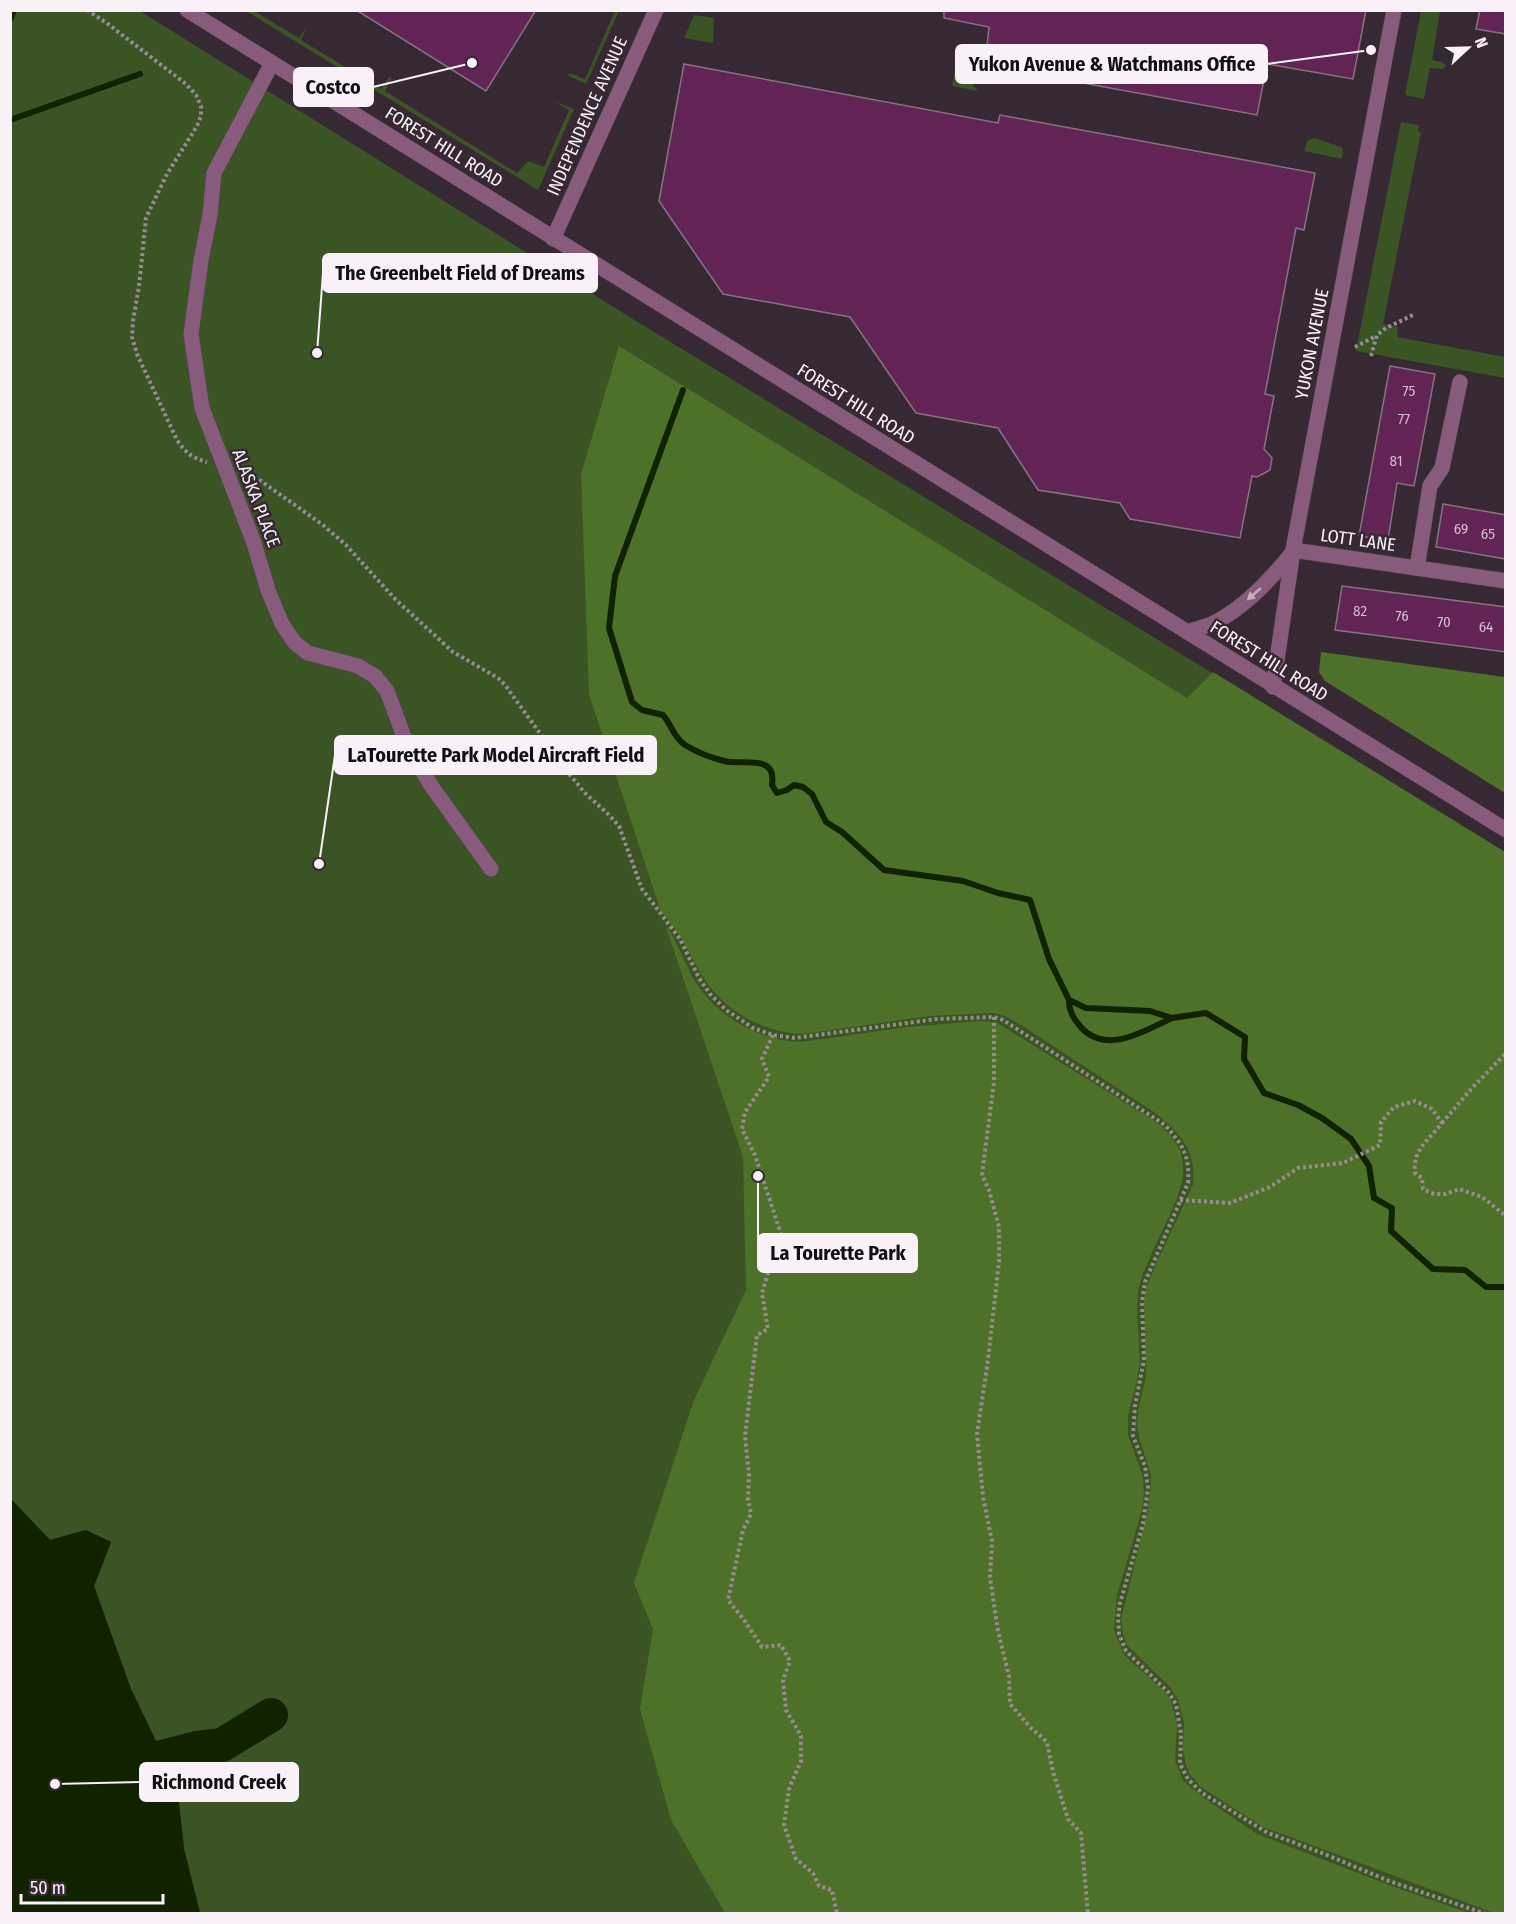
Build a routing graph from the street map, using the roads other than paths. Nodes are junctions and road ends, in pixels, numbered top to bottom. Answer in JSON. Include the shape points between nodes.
{"nodes":[{"id":1,"x":187,"y":10,"type":"edge"},
{"id":2,"x":656,"y":10,"type":"edge"},
{"id":3,"x":1394,"y":10,"type":"edge"},
{"id":4,"x":272,"y":63,"type":"junction"},
{"id":5,"x":553,"y":239,"type":"junction"},
{"id":6,"x":1460,"y":382,"type":"dead end"},
{"id":7,"x":1293,"y":550,"type":"junction"},
{"id":8,"x":1418,"y":568,"type":"junction"},
{"id":9,"x":1506,"y":581,"type":"edge"},
{"id":10,"x":1186,"y":632,"type":"junction"},
{"id":11,"x":1273,"y":687,"type":"junction"},
{"id":12,"x":1506,"y":830,"type":"edge"},
{"id":13,"x":491,"y":869,"type":"dead end"}],
"edges":[{"from":1,"to":4,"type":"street","name":"FOREST HILL ROAD"},
{"from":2,"to":5,"type":"street","name":"INDEPENDENCE AVENUE"},
{"from":3,"to":7,"type":"street","name":"YUKON AVENUE"},
{"from":4,"to":5,"type":"street","name":"FOREST HILL ROAD"},
{"from":4,"to":13,"type":"street","name":"ALASKA PLACE","via":[[214,173],[191,334],[202,408],[282,624],[295,643],[308,653],[358,666],[375,676],[387,691],[406,742],[430,784]]},
{"from":5,"to":10,"type":"street","name":"FOREST HILL ROAD"},
{"from":6,"to":8,"type":"street","name":"LOTT LANE","via":[[1442,468],[1430,486]]},
{"from":7,"to":8,"type":"street","name":"LOTT LANE"},
{"from":7,"to":10,"type":"street","one_way":true,"via":[[1270,580],[1244,603],[1214,623]]},
{"from":7,"to":11,"type":"street","name":"YUKON AVENUE"},
{"from":8,"to":9,"type":"street","name":"LOTT LANE"},
{"from":10,"to":11,"type":"street","name":"FOREST HILL ROAD"},
{"from":11,"to":12,"type":"street","name":"FOREST HILL ROAD"}]}
